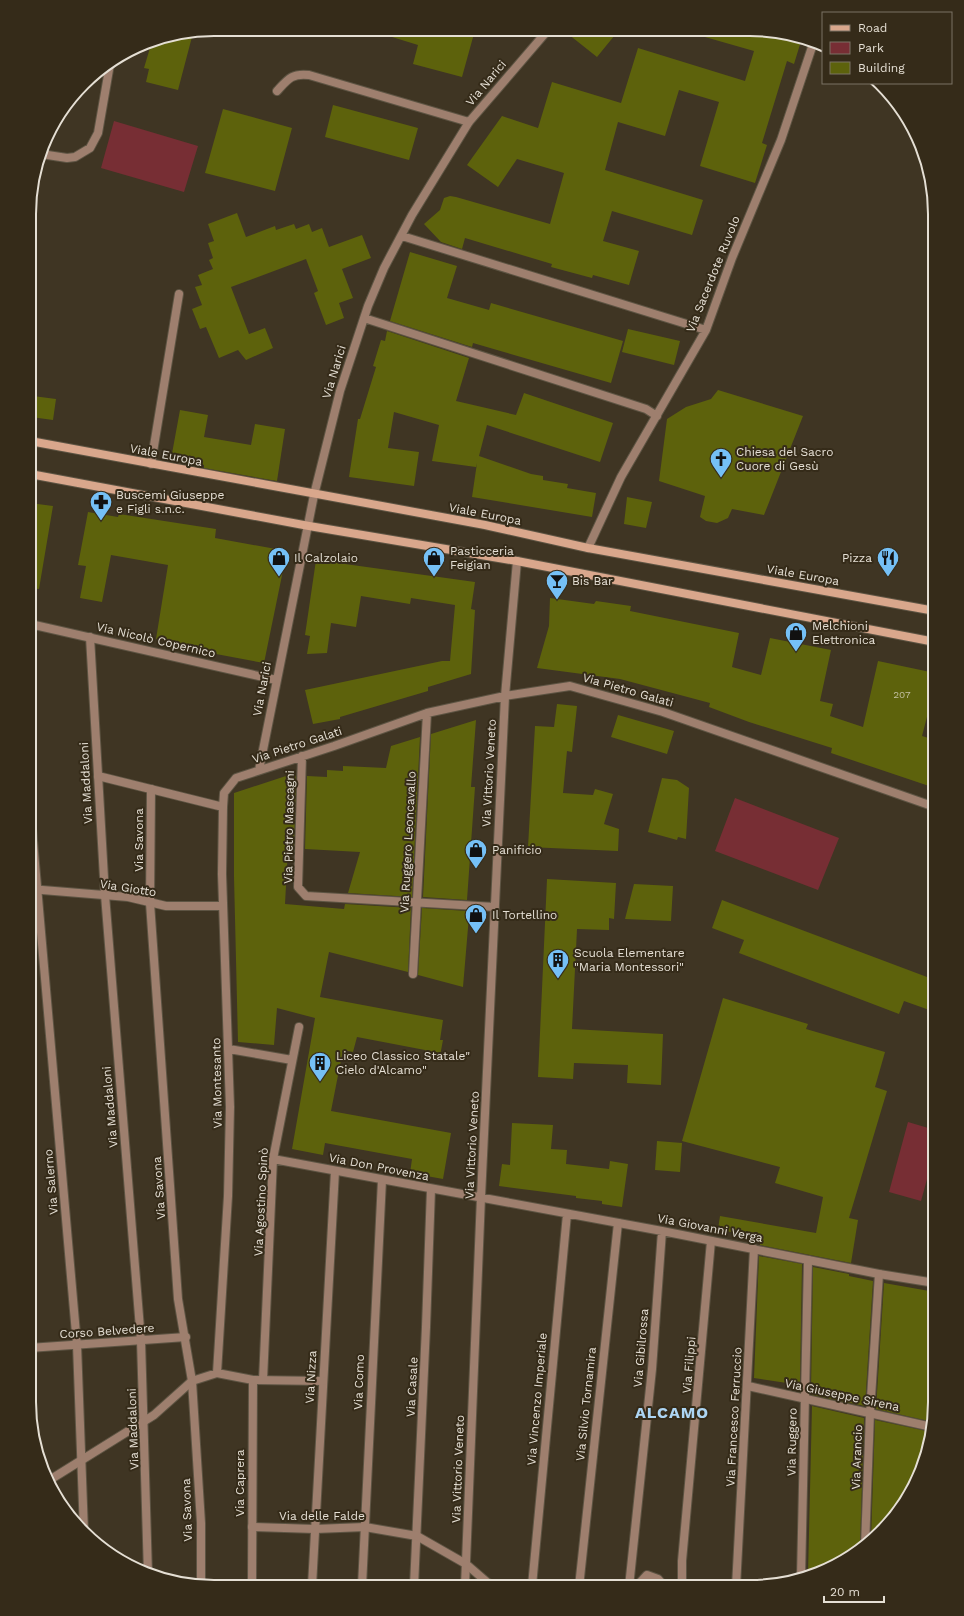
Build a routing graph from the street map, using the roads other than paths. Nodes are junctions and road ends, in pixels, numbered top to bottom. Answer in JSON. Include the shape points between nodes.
{"nodes":[{"id":1,"x":543,"y":36,"type":"edge"},
{"id":2,"x":812,"y":47,"type":"edge"},
{"id":3,"x":109,"y":71,"type":"edge"},
{"id":4,"x":277,"y":91,"type":"dead end"},
{"id":5,"x":469,"y":122,"type":"junction"},
{"id":6,"x":46,"y":155,"type":"edge"},
{"id":7,"x":402,"y":236,"type":"junction"},
{"id":8,"x":179,"y":294,"type":"dead end"},
{"id":9,"x":364,"y":318,"type":"junction"},
{"id":10,"x":706,"y":330,"type":"junction"},
{"id":11,"x":658,"y":416,"type":"junction"},
{"id":12,"x":36,"y":442,"type":"edge"},
{"id":13,"x":151,"y":464,"type":"junction"},
{"id":14,"x":36,"y":475,"type":"edge"},
{"id":15,"x":314,"y":495,"type":"junction"},
{"id":16,"x":308,"y":526,"type":"junction"},
{"id":17,"x":588,"y":548,"type":"junction"},
{"id":18,"x":517,"y":561,"type":"junction"},
{"id":19,"x":928,"y":610,"type":"edge"},
{"id":20,"x":36,"y":625,"type":"edge"},
{"id":21,"x":90,"y":637,"type":"junction"},
{"id":22,"x":928,"y":641,"type":"edge"},
{"id":23,"x":276,"y":680,"type":"junction"},
{"id":24,"x":505,"y":696,"type":"junction"},
{"id":25,"x":427,"y":713,"type":"junction"},
{"id":26,"x":302,"y":756,"type":"junction"},
{"id":27,"x":259,"y":770,"type":"junction"},
{"id":28,"x":98,"y":776,"type":"junction"},
{"id":29,"x":151,"y":789,"type":"junction"},
{"id":30,"x":224,"y":792,"type":"joint"},
{"id":31,"x":928,"y":804,"type":"edge"},
{"id":32,"x":223,"y":807,"type":"junction"},
{"id":33,"x":36,"y":889,"type":"edge"},
{"id":34,"x":105,"y":895,"type":"junction"},
{"id":35,"x":416,"y":901,"type":"junction"},
{"id":36,"x":150,"y":903,"type":"junction"},
{"id":37,"x":223,"y":906,"type":"junction"},
{"id":38,"x":495,"y":907,"type":"junction"},
{"id":39,"x":36,"y":920,"type":"edge"},
{"id":40,"x":413,"y":974,"type":"dead end"},
{"id":41,"x":299,"y":1027,"type":"dead end"},
{"id":42,"x":229,"y":1049,"type":"junction"},
{"id":43,"x":292,"y":1060,"type":"junction"},
{"id":44,"x":273,"y":1159,"type":"junction"},
{"id":45,"x":335,"y":1170,"type":"junction"},
{"id":46,"x":382,"y":1180,"type":"junction"},
{"id":47,"x":431,"y":1189,"type":"junction"},
{"id":48,"x":481,"y":1197,"type":"junction"},
{"id":49,"x":567,"y":1214,"type":"junction"},
{"id":50,"x":618,"y":1223,"type":"junction"},
{"id":51,"x":662,"y":1231,"type":"junction"},
{"id":52,"x":711,"y":1241,"type":"junction"},
{"id":53,"x":754,"y":1249,"type":"junction"},
{"id":54,"x":808,"y":1260,"type":"junction"},
{"id":55,"x":879,"y":1274,"type":"junction"},
{"id":56,"x":928,"y":1282,"type":"edge"},
{"id":57,"x":186,"y":1338,"type":"junction"},
{"id":58,"x":142,"y":1341,"type":"junction"},
{"id":59,"x":77,"y":1345,"type":"junction"},
{"id":60,"x":36,"y":1348,"type":"edge"},
{"id":61,"x":218,"y":1373,"type":"junction"},
{"id":62,"x":253,"y":1380,"type":"junction"},
{"id":63,"x":263,"y":1380,"type":"junction"},
{"id":64,"x":192,"y":1381,"type":"junction"},
{"id":65,"x":323,"y":1381,"type":"junction"},
{"id":66,"x":748,"y":1386,"type":"junction"},
{"id":67,"x":805,"y":1399,"type":"junction"},
{"id":68,"x":870,"y":1414,"type":"junction"},
{"id":69,"x":145,"y":1421,"type":"junction"},
{"id":70,"x":926,"y":1426,"type":"edge"},
{"id":71,"x":82,"y":1460,"type":"junction"},
{"id":72,"x":53,"y":1478,"type":"edge"},
{"id":73,"x":84,"y":1523,"type":"edge"},
{"id":74,"x":252,"y":1527,"type":"junction"},
{"id":75,"x":365,"y":1527,"type":"junction"},
{"id":76,"x":315,"y":1529,"type":"junction"},
{"id":77,"x":417,"y":1536,"type":"junction"},
{"id":78,"x":865,"y":1537,"type":"edge"},
{"id":79,"x":466,"y":1564,"type":"junction"},
{"id":80,"x":148,"y":1567,"type":"edge"},
{"id":81,"x":801,"y":1573,"type":"edge"},
{"id":82,"x":201,"y":1580,"type":"edge"},
{"id":83,"x":252,"y":1580,"type":"edge"},
{"id":84,"x":312,"y":1580,"type":"edge"},
{"id":85,"x":362,"y":1580,"type":"edge"},
{"id":86,"x":414,"y":1580,"type":"edge"},
{"id":87,"x":465,"y":1580,"type":"edge"},
{"id":88,"x":484,"y":1580,"type":"edge"},
{"id":89,"x":533,"y":1580,"type":"edge"},
{"id":90,"x":580,"y":1580,"type":"edge"},
{"id":91,"x":629,"y":1580,"type":"edge"},
{"id":92,"x":642,"y":1580,"type":"edge"},
{"id":93,"x":659,"y":1580,"type":"edge"},
{"id":94,"x":682,"y":1580,"type":"edge"},
{"id":95,"x":736,"y":1580,"type":"edge"}],
"edges":[{"from":1,"to":5,"type":"street","name":"Via Narici"},
{"from":2,"to":10,"type":"street","name":"Via Sacerdote Ruvolo","via":[[781,140],[732,258]]},
{"from":3,"to":6,"type":"street","via":[[98,133],[90,148],[75,157]]},
{"from":4,"to":5,"type":"street","via":[[289,78],[299,74],[309,75]]},
{"from":5,"to":7,"type":"street","name":"Via Narici"},
{"from":7,"to":9,"type":"street","name":"Via Narici","via":[[384,268]]},
{"from":7,"to":10,"type":"street"},
{"from":8,"to":13,"type":"street"},
{"from":9,"to":11,"type":"street"},
{"from":9,"to":15,"type":"street","name":"Via Narici","via":[[340,392]]},
{"from":10,"to":11,"type":"street","name":"Via Sacerdote Ruvolo"},
{"from":11,"to":17,"type":"street","name":"Via Sacerdote Ruvolo","via":[[620,477]]},
{"from":12,"to":13,"type":"street","name":"Viale Europa"},
{"from":13,"to":15,"type":"street","name":"Viale Europa"},
{"from":14,"to":16,"type":"street"},
{"from":15,"to":16,"type":"street","name":"Via Narici"},
{"from":15,"to":17,"type":"street","name":"Viale Europa","via":[[485,526]]},
{"from":16,"to":18,"type":"street"},
{"from":16,"to":23,"type":"street","name":"Via Narici"},
{"from":17,"to":19,"type":"street","name":"Viale Europa"},
{"from":18,"to":22,"type":"street"},
{"from":18,"to":24,"type":"street","name":"Via Vittorio Veneto"},
{"from":20,"to":21,"type":"street","name":"Via Nicolò Copernico"},
{"from":21,"to":23,"type":"street","name":"Via Nicolò Copernico"},
{"from":21,"to":28,"type":"street","name":"Via Maddaloni"},
{"from":23,"to":27,"type":"street","name":"Via Narici"},
{"from":24,"to":25,"type":"street","name":"Via Pietro Galati"},
{"from":24,"to":31,"type":"street","name":"Via Pietro Galati","via":[[570,686],[663,712]]},
{"from":24,"to":38,"type":"street","name":"Via Vittorio Veneto"},
{"from":25,"to":26,"type":"street","name":"Via Pietro Galati"},
{"from":25,"to":35,"type":"street","name":"Via Ruggero Leoncavallo"},
{"from":26,"to":27,"type":"street","name":"Via Pietro Galati"},
{"from":26,"to":35,"type":"street","name":"Via Pietro Mascagni","via":[[298,888],[306,896]]},
{"from":27,"to":30,"type":"street","name":"Via Pietro Galati","via":[[236,778]]},
{"from":28,"to":29,"type":"street"},
{"from":28,"to":34,"type":"street","name":"Via Maddaloni"},
{"from":29,"to":32,"type":"street"},
{"from":29,"to":36,"type":"street","name":"Via Savona"},
{"from":30,"to":32,"type":"street","name":"Via Montesanto"},
{"from":32,"to":37,"type":"street","name":"Via Montesanto"},
{"from":33,"to":34,"type":"street","name":"Via Giotto"},
{"from":34,"to":36,"type":"street","name":"Via Giotto","via":[[128,897]]},
{"from":34,"to":58,"type":"street","name":"Via Maddaloni"},
{"from":35,"to":38,"type":"street"},
{"from":35,"to":40,"type":"street","name":"Via Ruggero Leoncavallo"},
{"from":36,"to":37,"type":"street","name":"Via Giotto","via":[[166,906]]},
{"from":36,"to":57,"type":"street","name":"Via Savona","via":[[178,1299]]},
{"from":37,"to":42,"type":"street","name":"Via Montesanto"},
{"from":38,"to":48,"type":"street","name":"Via Vittorio Veneto"},
{"from":39,"to":59,"type":"street","name":"Via Salerno"},
{"from":41,"to":43,"type":"street","name":"Via Agostino Spinò"},
{"from":42,"to":43,"type":"street"},
{"from":42,"to":61,"type":"street","name":"Via Montesanto","via":[[228,1196]]},
{"from":43,"to":44,"type":"street","name":"Via Agostino Spinò"},
{"from":44,"to":45,"type":"street","name":"Via Don Provenza"},
{"from":44,"to":63,"type":"street","name":"Via Agostino Spinò"},
{"from":45,"to":46,"type":"street","name":"Via Don Provenza"},
{"from":45,"to":65,"type":"street","name":"Via Nizza"},
{"from":46,"to":47,"type":"street","name":"Via Don Provenza"},
{"from":46,"to":75,"type":"street","name":"Via Como"},
{"from":47,"to":48,"type":"street","name":"Via Don Provenza"},
{"from":47,"to":77,"type":"street","name":"Via Casale"},
{"from":48,"to":49,"type":"street","name":"Via Giovanni Verga"},
{"from":48,"to":79,"type":"street","name":"Via Vittorio Veneto"},
{"from":49,"to":50,"type":"street","name":"Via Giovanni Verga"},
{"from":49,"to":89,"type":"street","name":"Via Vincenzo Imperiale"},
{"from":50,"to":51,"type":"street","name":"Via Giovanni Verga"},
{"from":50,"to":90,"type":"street","name":"Via Silvio Tornamira"},
{"from":51,"to":52,"type":"street","name":"Via Giovanni Verga"},
{"from":51,"to":91,"type":"street","name":"Via Gibilrossa","via":[[652,1369]]},
{"from":52,"to":53,"type":"street","name":"Via Giovanni Verga"},
{"from":52,"to":94,"type":"street","name":"Via Filippi"},
{"from":53,"to":54,"type":"street","name":"Via Giovanni Verga"},
{"from":53,"to":66,"type":"street","name":"Via Francesco Ferruccio"},
{"from":54,"to":55,"type":"street","name":"Via Giovanni Verga"},
{"from":54,"to":67,"type":"street","name":"Via Ruggero"},
{"from":55,"to":56,"type":"street","name":"Via Giovanni Verga"},
{"from":55,"to":68,"type":"street","name":"Via Arancio"},
{"from":57,"to":58,"type":"street","name":"Corso Belvedere"},
{"from":57,"to":64,"type":"street","name":"Via Savona"},
{"from":58,"to":59,"type":"street","name":"Corso Belvedere"},
{"from":58,"to":69,"type":"street","name":"Via Maddaloni"},
{"from":59,"to":60,"type":"street","name":"Corso Belvedere"},
{"from":59,"to":71,"type":"street","name":"Via Salerno"},
{"from":61,"to":62,"type":"street"},
{"from":61,"to":64,"type":"street"},
{"from":62,"to":63,"type":"street"},
{"from":62,"to":74,"type":"street","name":"Via Caprera"},
{"from":63,"to":65,"type":"street"},
{"from":64,"to":69,"type":"street"},
{"from":64,"to":82,"type":"street","name":"Via Savona","via":[[201,1523]]},
{"from":65,"to":76,"type":"street","name":"Via Nizza"},
{"from":66,"to":67,"type":"street","name":"Via Giuseppe Sirena"},
{"from":66,"to":95,"type":"street","name":"Via Francesco Ferruccio"},
{"from":67,"to":68,"type":"street","name":"Via Giuseppe Sirena"},
{"from":67,"to":81,"type":"street","name":"Via Ruggero"},
{"from":68,"to":70,"type":"street","name":"Via Giuseppe Sirena"},
{"from":68,"to":78,"type":"street","name":"Via Arancio"},
{"from":69,"to":71,"type":"street"},
{"from":69,"to":80,"type":"street","name":"Via Maddaloni"},
{"from":71,"to":72,"type":"street"},
{"from":71,"to":73,"type":"street","name":"Via Salerno"},
{"from":74,"to":76,"type":"street","name":"Via delle Falde"},
{"from":74,"to":83,"type":"street","name":"Via Caprera"},
{"from":75,"to":76,"type":"street","name":"Via delle Falde"},
{"from":75,"to":77,"type":"street","name":"Via delle Falde"},
{"from":75,"to":85,"type":"street","name":"Via Como"},
{"from":76,"to":84,"type":"street","name":"Via Nizza"},
{"from":77,"to":79,"type":"street","name":"Via delle Falde"},
{"from":77,"to":86,"type":"street","name":"Via Casale"},
{"from":79,"to":87,"type":"street","name":"Via Vittorio Veneto"},
{"from":79,"to":88,"type":"street","name":"Via delle Falde"},
{"from":92,"to":93,"type":"street","via":[[647,1575]]}]}
